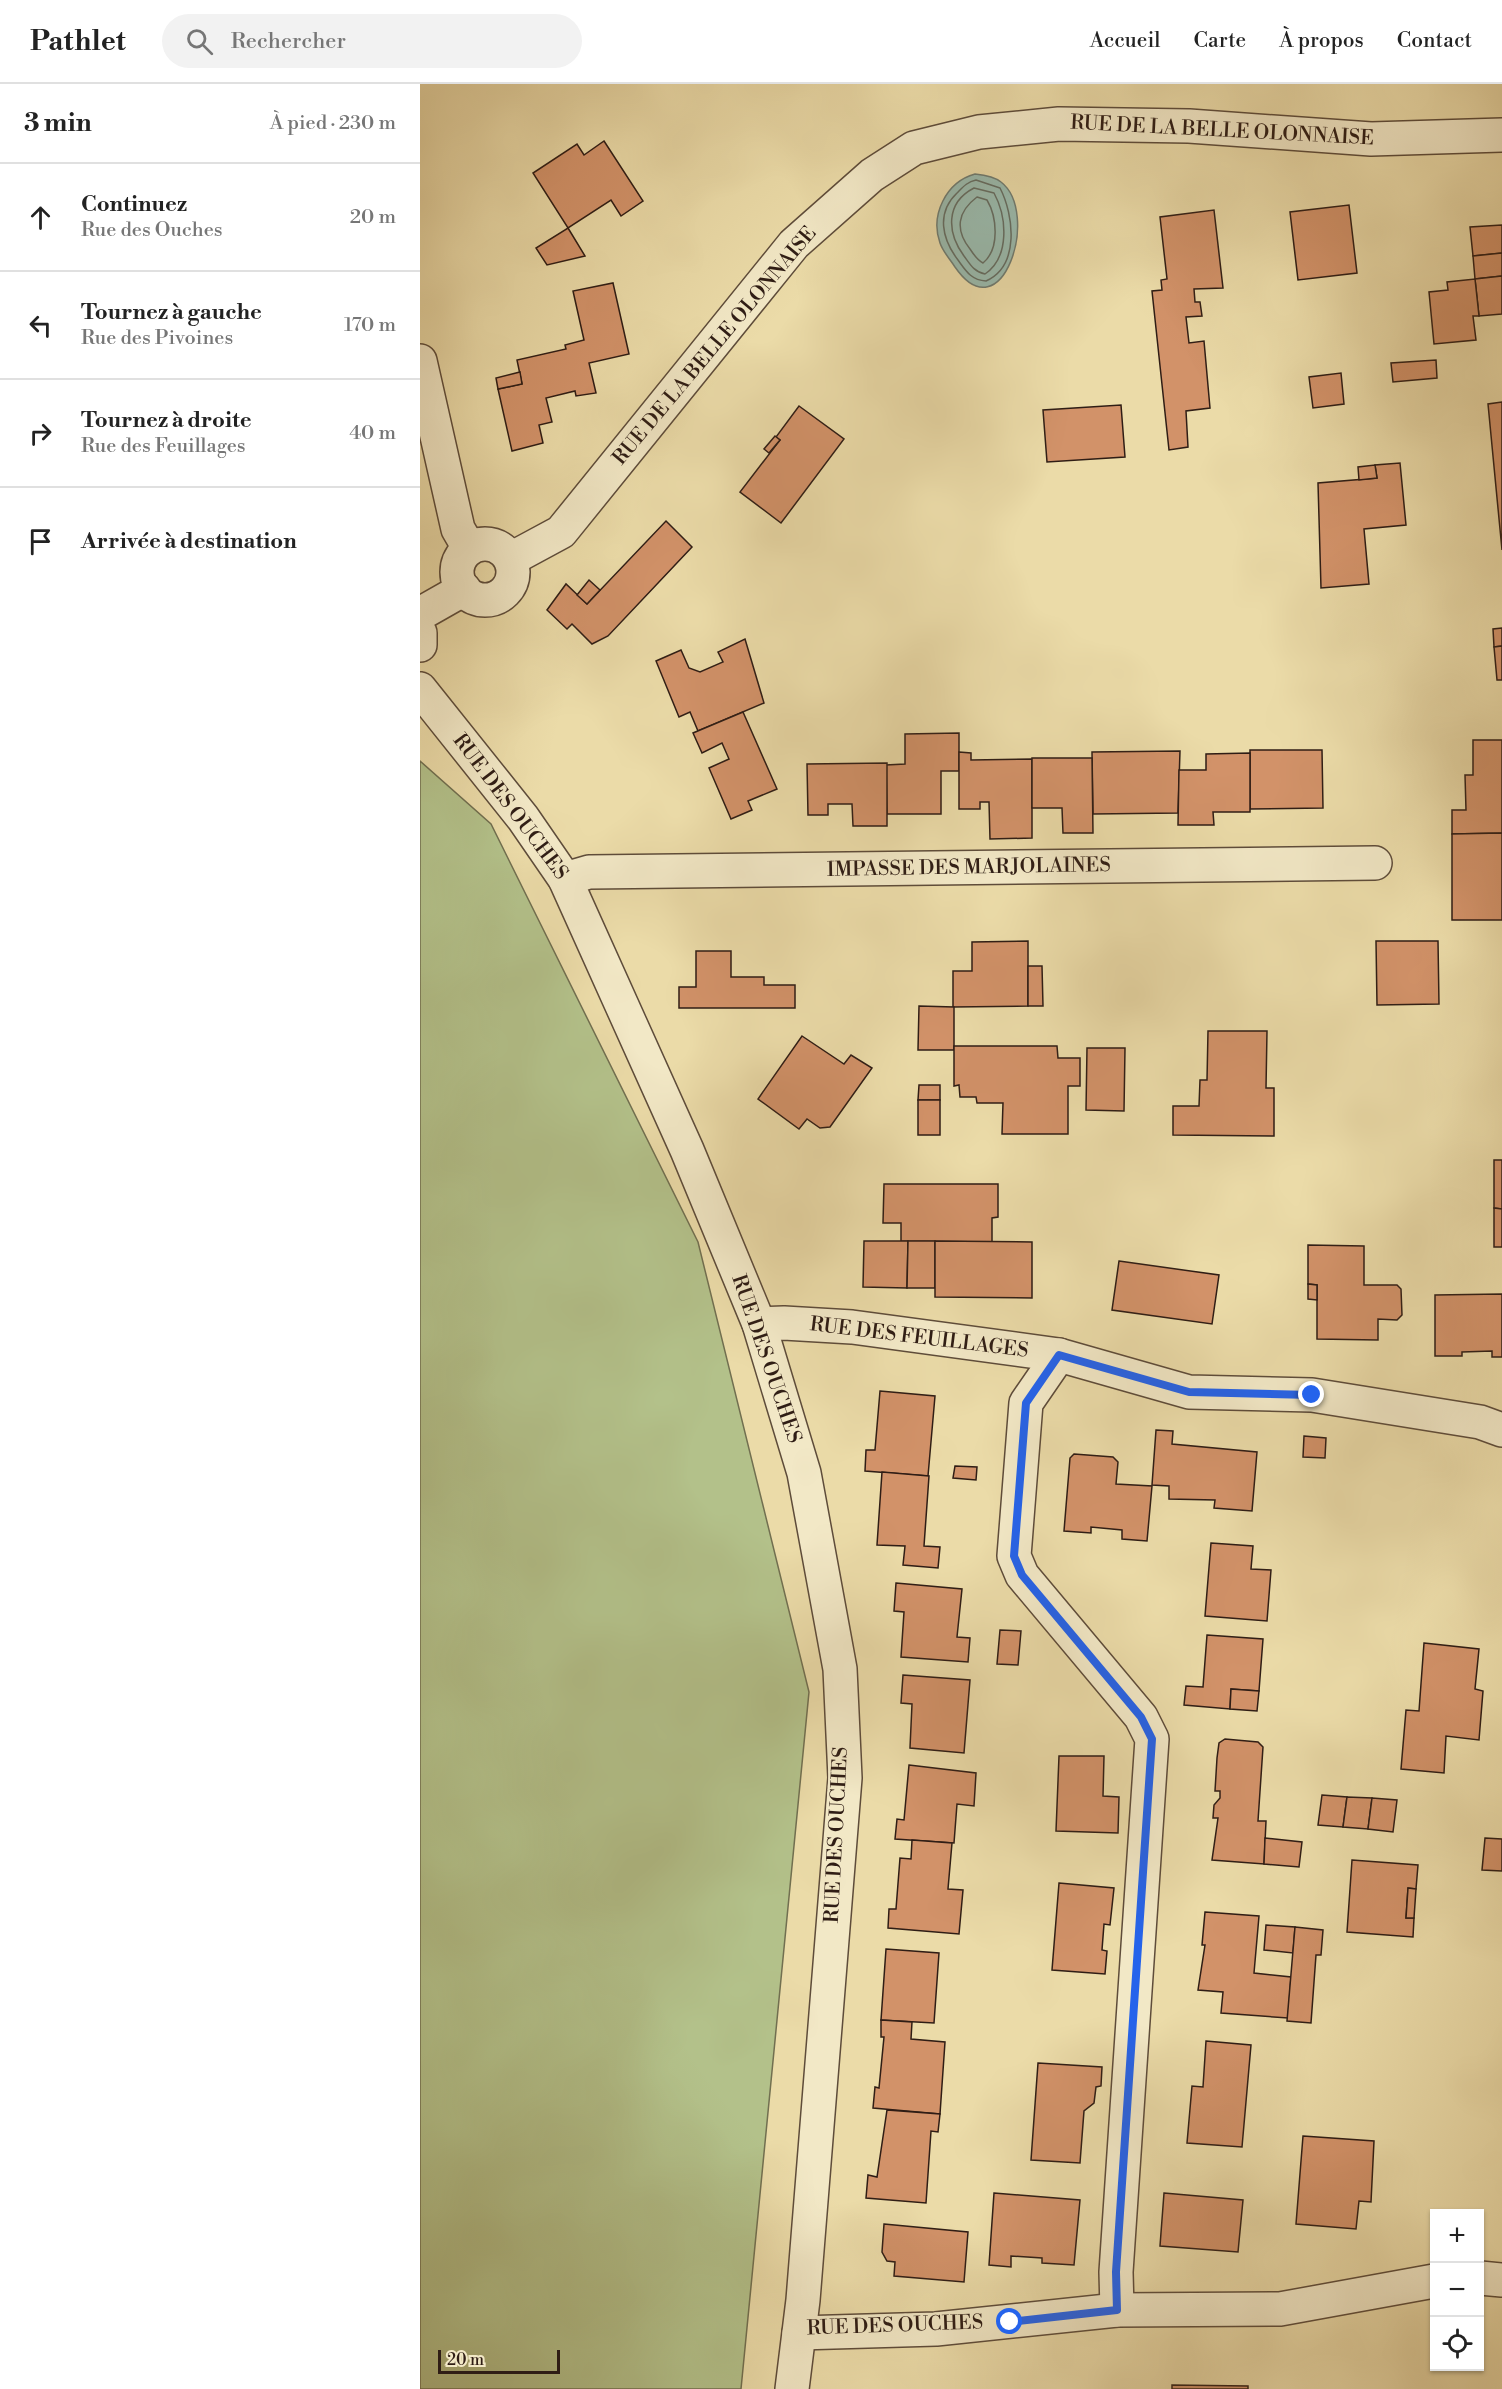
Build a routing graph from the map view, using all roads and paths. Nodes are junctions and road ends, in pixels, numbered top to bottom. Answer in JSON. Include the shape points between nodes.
{"nodes":[{"id":1,"x":1502,"y":135,"type":"edge"},
{"id":2,"x":420,"y":361,"type":"edge"},
{"id":3,"x":469,"y":548,"type":"junction"},
{"id":4,"x":511,"y":559,"type":"junction"},
{"id":5,"x":464,"y":589,"type":"junction"},
{"id":6,"x":420,"y":614,"type":"edge"},
{"id":7,"x":420,"y":633,"type":"edge"},
{"id":8,"x":420,"y":645,"type":"edge"},
{"id":9,"x":420,"y":689,"type":"edge"},
{"id":10,"x":1375,"y":863,"type":"dead end"},
{"id":11,"x":565,"y":879,"type":"junction"},
{"id":12,"x":759,"y":1324,"type":"junction"},
{"id":13,"x":1059,"y":1355,"type":"junction"},
{"id":14,"x":1502,"y":1430,"type":"edge"},
{"id":15,"x":1484,"y":2278,"type":"edge"},
{"id":16,"x":1502,"y":2280,"type":"edge"},
{"id":17,"x":1430,"y":2282,"type":"edge"},
{"id":18,"x":1117,"y":2310,"type":"junction"},
{"id":19,"x":799,"y":2333,"type":"junction"},
{"id":20,"x":792,"y":2389,"type":"edge"}],
"edges":[{"from":1,"to":4,"type":"street","name":"RUE DE LA BELLE OLONNAISE","via":[[1362,139],[1189,126],[1059,124],[979,132],[914,148],[872,175],[794,244],[561,532]]},
{"from":2,"to":3,"type":"street","via":[[458,530]]},
{"from":3,"to":4,"type":"street","via":[[484,543],[500,548]]},
{"from":3,"to":5,"type":"street","via":[[458,563],[458,581]]},
{"from":4,"to":5,"type":"street","via":[[514,577],[505,593],[488,600],[470,596]]},
{"from":5,"to":6,"type":"street"},
{"from":7,"to":8,"type":"street"},
{"from":9,"to":11,"type":"street","name":"RUE DES OUCHES","via":[[523,818]]},
{"from":10,"to":11,"type":"street","name":"IMPASSE DES MARJOLAINES","via":[[589,872]]},
{"from":11,"to":12,"type":"street","name":"RUE DES OUCHES","via":[[687,1150]]},
{"from":12,"to":13,"type":"street","name":"RUE DES FEUILLAGES","via":[[852,1328]]},
{"from":12,"to":19,"type":"street","name":"RUE DES OUCHES","via":[[804,1473],[824,1572],[840,1669],[845,1778]]},
{"from":13,"to":14,"type":"street","name":"RUE DES FEUILLAGES","via":[[1189,1392],[1312,1395],[1480,1422]]},
{"from":13,"to":18,"type":"street","via":[[1026,1403],[1014,1556],[1022,1575],[1141,1717],[1152,1739],[1116,2272]]},
{"from":15,"to":16,"type":"street"},
{"from":17,"to":18,"type":"street","name":"RUE DES OUCHES","via":[[1280,2309]]},
{"from":18,"to":19,"type":"street","name":"RUE DES OUCHES","via":[[936,2329]]},
{"from":19,"to":20,"type":"street"}]}
